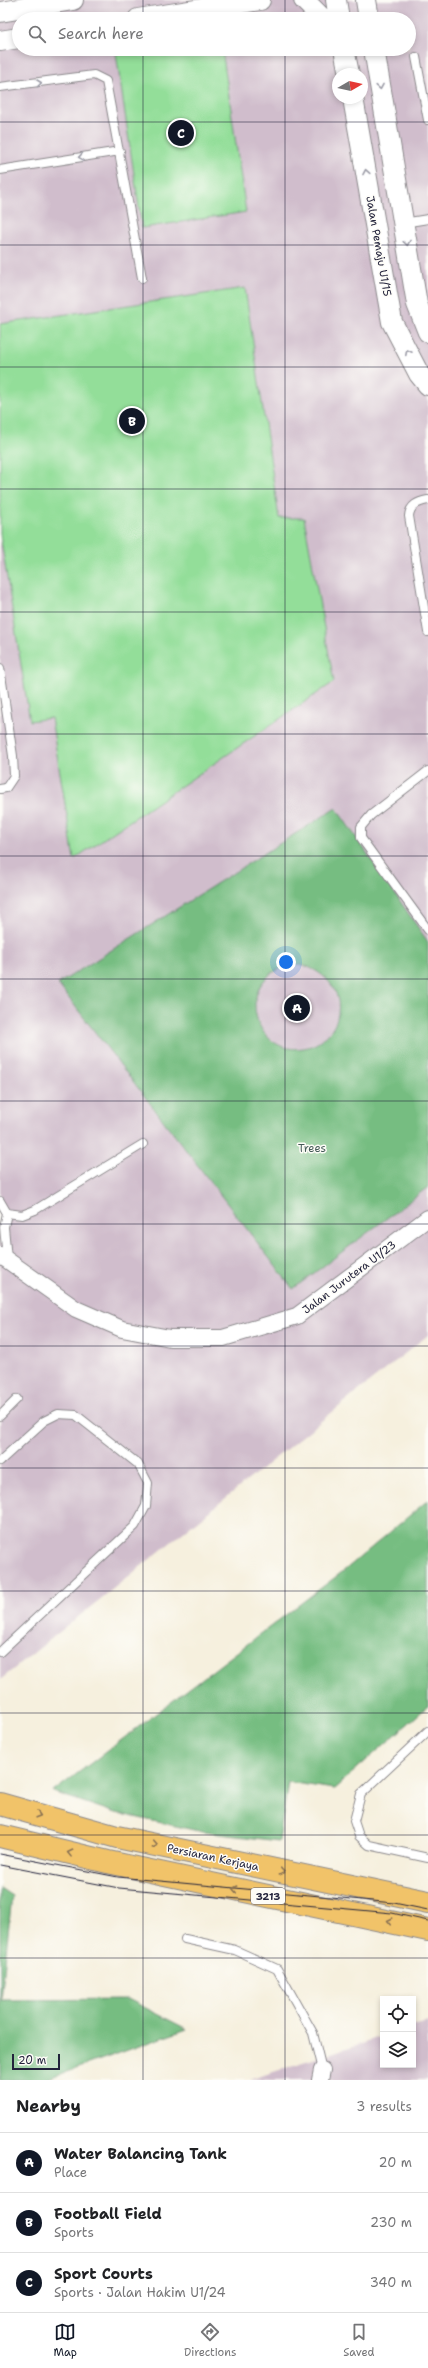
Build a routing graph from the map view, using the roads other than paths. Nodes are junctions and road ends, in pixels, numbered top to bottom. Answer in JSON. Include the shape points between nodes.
{"nodes":[{"id":1,"x":73,"y":0,"type":"edge"},
{"id":2,"x":260,"y":0,"type":"edge"},
{"id":3,"x":304,"y":0,"type":"edge"},
{"id":4,"x":336,"y":0,"type":"edge"},
{"id":5,"x":366,"y":0,"type":"edge"},
{"id":6,"x":0,"y":12,"type":"edge"},
{"id":7,"x":183,"y":12,"type":"edge"},
{"id":8,"x":316,"y":12,"type":"edge"},
{"id":9,"x":338,"y":12,"type":"edge"},
{"id":10,"x":368,"y":12,"type":"edge"},
{"id":11,"x":12,"y":39,"type":"edge"},
{"id":12,"x":0,"y":40,"type":"edge"},
{"id":13,"x":345,"y":56,"type":"edge"},
{"id":14,"x":375,"y":56,"type":"edge"},
{"id":15,"x":416,"y":57,"type":"dead end"},
{"id":16,"x":348,"y":68,"type":"edge"},
{"id":17,"x":0,"y":88,"type":"edge"},
{"id":18,"x":354,"y":104,"type":"edge"},
{"id":19,"x":428,"y":120,"type":"edge"},
{"id":20,"x":120,"y":151,"type":"junction"},
{"id":21,"x":0,"y":170,"type":"edge"},
{"id":22,"x":428,"y":219,"type":"edge"},
{"id":23,"x":403,"y":223,"type":"junction"},
{"id":24,"x":142,"y":278,"type":"dead end"},
{"id":25,"x":428,"y":332,"type":"edge"},
{"id":26,"x":428,"y":385,"type":"edge"},
{"id":27,"x":428,"y":500,"type":"edge"},
{"id":28,"x":428,"y":632,"type":"edge"},
{"id":29,"x":0,"y":668,"type":"edge"},
{"id":30,"x":428,"y":771,"type":"edge"},
{"id":31,"x":0,"y":788,"type":"edge"},
{"id":32,"x":428,"y":930,"type":"edge"},
{"id":33,"x":142,"y":1144,"type":"dead end"},
{"id":34,"x":0,"y":1201,"type":"edge"},
{"id":35,"x":7,"y":1213,"type":"junction"},
{"id":36,"x":428,"y":1218,"type":"edge"},
{"id":37,"x":4,"y":1258,"type":"edge"},
{"id":38,"x":17,"y":1399,"type":"dead end"},
{"id":39,"x":0,"y":1416,"type":"edge"},
{"id":40,"x":0,"y":1461,"type":"edge"},
{"id":41,"x":0,"y":1652,"type":"edge"},
{"id":42,"x":428,"y":1732,"type":"edge"},
{"id":43,"x":0,"y":1804,"type":"edge"},
{"id":44,"x":0,"y":1836,"type":"edge"},
{"id":45,"x":428,"y":1858,"type":"edge"},
{"id":46,"x":428,"y":1902,"type":"edge"},
{"id":47,"x":428,"y":1930,"type":"edge"},
{"id":48,"x":185,"y":1939,"type":"dead end"},
{"id":49,"x":321,"y":2075,"type":"edge"}],
"edges":[{"from":1,"to":6,"type":"street"},
{"from":2,"to":7,"type":"street"},
{"from":3,"to":8,"type":"street"},
{"from":4,"to":9,"type":"street"},
{"from":5,"to":10,"type":"street"},
{"from":11,"to":12,"type":"street"},
{"from":13,"to":16,"type":"street"},
{"from":14,"to":23,"type":"street","one_way":true},
{"from":15,"to":19,"type":"lane"},
{"from":17,"to":20,"type":"lane","one_way":true,"via":[[101,77],[106,81]]},
{"from":26,"to":18,"type":"street","name":"Jalan Pemaju U1/15","one_way":true,"via":[[419,374],[392,322]]},
{"from":20,"to":21,"type":"lane","one_way":true},
{"from":20,"to":24,"type":"lane"},
{"from":22,"to":23,"type":"lane"},
{"from":23,"to":25,"type":"street","one_way":true,"via":[[417,304]]},
{"from":27,"to":28,"type":"lane","via":[[413,505],[409,516]]},
{"from":29,"to":31,"type":"lane","via":[[14,756],[14,776],[6,788]]},
{"from":30,"to":32,"type":"lane","via":[[371,815],[361,827],[361,838]]},
{"from":33,"to":35,"type":"lane","via":[[35,1210],[22,1215]]},
{"from":34,"to":35,"type":"lane"},
{"from":35,"to":37,"type":"lane","via":[[4,1227]]},
{"from":36,"to":37,"type":"street","name":"Jalan Jurutera U1/23","via":[[297,1316],[222,1338],[170,1338],[122,1329],[76,1309]]},
{"from":38,"to":39,"type":"lane"},
{"from":40,"to":41,"type":"lane","via":[[44,1421],[58,1414],[76,1415],[138,1464],[148,1482],[146,1506],[135,1526]]},
{"from":42,"to":45,"type":"lane","via":[[361,1794],[354,1821],[359,1836],[369,1845]]},
{"from":43,"to":46,"type":"main road","name":"Persiaran Kerjaya","number":"3213","one_way":true,"via":[[116,1837]]},
{"from":47,"to":44,"type":"main road","number":"3213","one_way":true,"via":[[108,1862]]},
{"from":48,"to":49,"type":"lane","via":[[235,1950],[277,1969],[313,2033]]}]}
